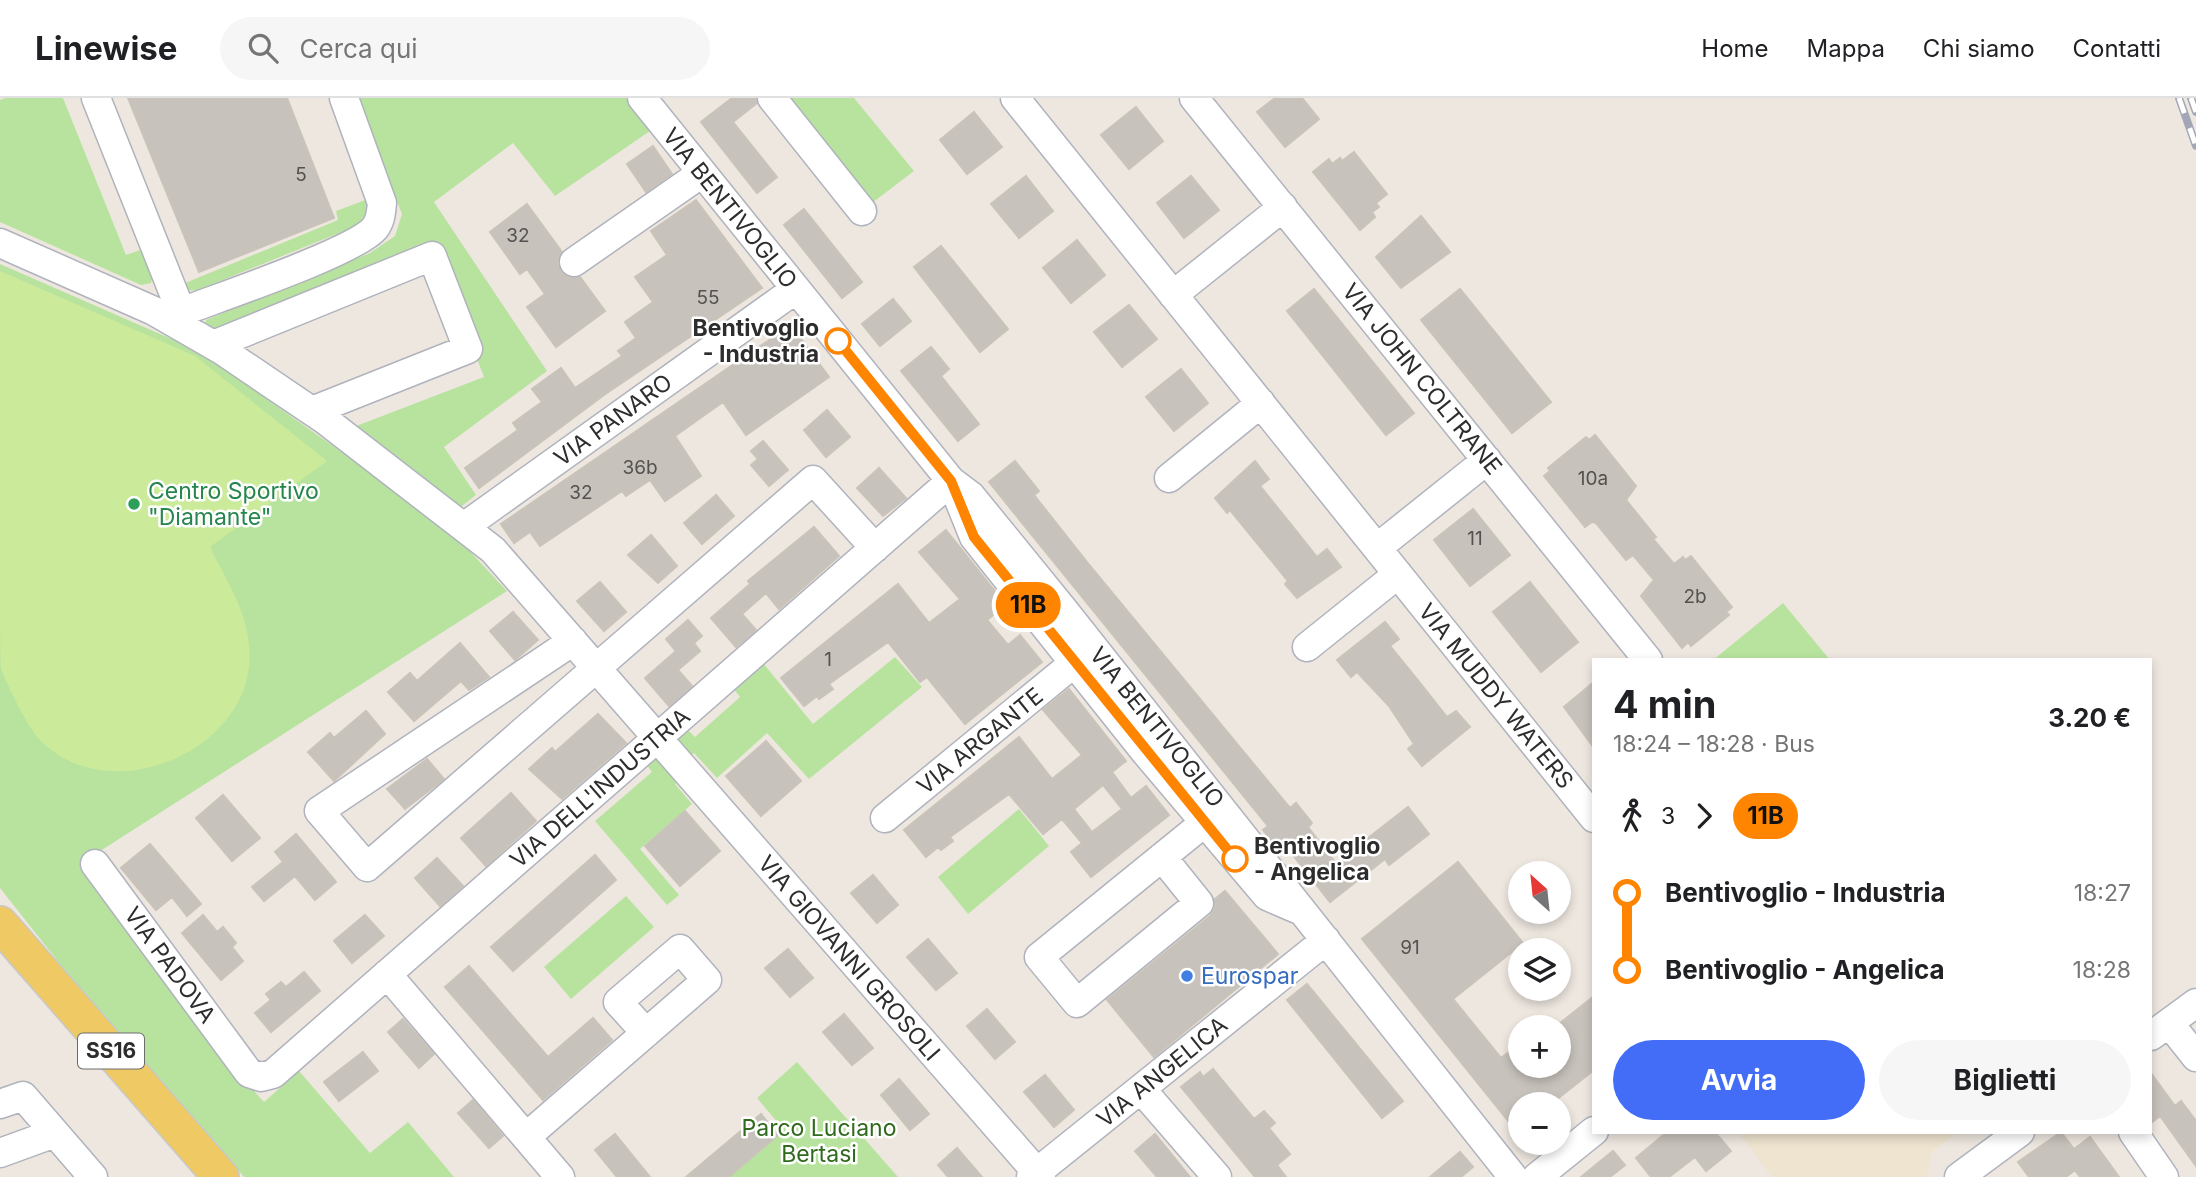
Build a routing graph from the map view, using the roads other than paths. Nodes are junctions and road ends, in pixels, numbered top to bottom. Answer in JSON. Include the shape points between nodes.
{"nodes":[{"id":1,"x":96,"y":98,"type":"edge"},
{"id":2,"x":344,"y":98,"type":"edge"},
{"id":3,"x":642,"y":98,"type":"edge"},
{"id":4,"x":772,"y":98,"type":"edge"},
{"id":5,"x":1016,"y":98,"type":"edge"},
{"id":6,"x":1194,"y":98,"type":"edge"},
{"id":7,"x":702,"y":173,"type":"junction"},
{"id":8,"x":1283,"y":207,"type":"junction"},
{"id":9,"x":862,"y":211,"type":"dead end"},
{"id":10,"x":0,"y":243,"type":"edge"},
{"id":11,"x":573,"y":262,"type":"dead end"},
{"id":12,"x":796,"y":289,"type":"junction"},
{"id":13,"x":1173,"y":295,"type":"junction"},
{"id":14,"x":184,"y":321,"type":"junction"},
{"id":15,"x":213,"y":345,"type":"junction"},
{"id":16,"x":1261,"y":404,"type":"junction"},
{"id":17,"x":312,"y":411,"type":"junction"},
{"id":18,"x":1487,"y":460,"type":"junction"},
{"id":19,"x":1169,"y":478,"type":"dead end"},
{"id":20,"x":951,"y":481,"type":"junction"},
{"id":21,"x":465,"y":526,"type":"junction"},
{"id":22,"x":874,"y":548,"type":"junction"},
{"id":23,"x":1377,"y":548,"type":"junction"},
{"id":24,"x":1398,"y":574,"type":"junction"},
{"id":25,"x":573,"y":641,"type":"junction"},
{"id":26,"x":1307,"y":647,"type":"dead end"},
{"id":27,"x":1646,"y":658,"type":"edge"},
{"id":28,"x":1074,"y":663,"type":"junction"},
{"id":29,"x":597,"y":668,"type":"junction"},
{"id":30,"x":657,"y":738,"type":"junction"},
{"id":31,"x":1592,"y":816,"type":"edge"},
{"id":32,"x":885,"y":818,"type":"dead end"},
{"id":33,"x":1217,"y":821,"type":"junction"},
{"id":34,"x":1162,"y":857,"type":"junction"},
{"id":35,"x":95,"y":864,"type":"dead end"},
{"id":36,"x":0,"y":924,"type":"edge"},
{"id":37,"x":1326,"y":940,"type":"junction"},
{"id":38,"x":387,"y":974,"type":"junction"},
{"id":39,"x":2196,"y":1003,"type":"edge"},
{"id":40,"x":2160,"y":1030,"type":"edge"},
{"id":41,"x":646,"y":1032,"type":"junction"},
{"id":42,"x":2196,"y":1057,"type":"edge"},
{"id":43,"x":245,"y":1067,"type":"joint"},
{"id":44,"x":1141,"y":1089,"type":"junction"},
{"id":45,"x":0,"y":1104,"type":"edge"},
{"id":46,"x":1592,"y":1132,"type":"edge"},
{"id":47,"x":55,"y":1133,"type":"junction"},
{"id":48,"x":2017,"y":1134,"type":"edge"},
{"id":49,"x":2134,"y":1134,"type":"edge"},
{"id":50,"x":526,"y":1137,"type":"junction"},
{"id":51,"x":0,"y":1153,"type":"edge"},
{"id":52,"x":1036,"y":1175,"type":"edge"},
{"id":53,"x":1517,"y":1176,"type":"edge"},
{"id":54,"x":93,"y":1177,"type":"edge"},
{"id":55,"x":221,"y":1177,"type":"edge"},
{"id":56,"x":560,"y":1177,"type":"edge"},
{"id":57,"x":1217,"y":1177,"type":"edge"},
{"id":58,"x":1959,"y":1177,"type":"edge"},
{"id":59,"x":2164,"y":1177,"type":"edge"}],
"edges":[{"from":1,"to":14,"type":"street"},
{"from":2,"to":14,"type":"street","via":[[382,203],[374,229],[347,246]]},
{"from":3,"to":7,"type":"street","name":"VIA BENTIVOGLIO"},
{"from":4,"to":9,"type":"street"},
{"from":5,"to":13,"type":"street","name":"VIA MUDDY WATERS"},
{"from":6,"to":8,"type":"street","name":"VIA JOHN COLTRANE"},
{"from":7,"to":11,"type":"street"},
{"from":7,"to":12,"type":"street","name":"VIA BENTIVOGLIO"},
{"from":8,"to":13,"type":"street"},
{"from":8,"to":18,"type":"street","name":"VIA JOHN COLTRANE"},
{"from":10,"to":14,"type":"street","name":"VIA GIOVANNI GROSOLI"},
{"from":12,"to":20,"type":"street","name":"VIA BENTIVOGLIO"},
{"from":12,"to":21,"type":"street","name":"VIA PANARO"},
{"from":13,"to":16,"type":"street","name":"VIA MUDDY WATERS"},
{"from":14,"to":15,"type":"street","name":"VIA GIOVANNI GROSOLI"},
{"from":15,"to":17,"type":"street","name":"VIA GIOVANNI GROSOLI"},
{"from":15,"to":17,"type":"street","via":[[432,256],[468,349]]},
{"from":16,"to":19,"type":"street"},
{"from":16,"to":23,"type":"street","name":"VIA MUDDY WATERS"},
{"from":17,"to":21,"type":"street","name":"VIA GIOVANNI GROSOLI"},
{"from":18,"to":23,"type":"street"},
{"from":18,"to":27,"type":"street","name":"VIA JOHN COLTRANE"},
{"from":20,"to":22,"type":"street","name":"VIA DELL'INDUSTRIA"},
{"from":20,"to":28,"type":"street","name":"VIA BENTIVOGLIO","via":[[974,537]]},
{"from":20,"to":33,"type":"street","name":"VIA BENTIVOGLIO","via":[[971,496],[1211,794]]},
{"from":21,"to":25,"type":"street","name":"VIA GIOVANNI GROSOLI","via":[[516,574]]},
{"from":22,"to":29,"type":"street","via":[[813,480]]},
{"from":22,"to":30,"type":"street","name":"VIA DELL'INDUSTRIA"},
{"from":23,"to":24,"type":"street","name":"VIA MUDDY WATERS"},
{"from":24,"to":26,"type":"street"},
{"from":24,"to":31,"type":"street","name":"VIA MUDDY WATERS"},
{"from":25,"to":29,"type":"street","name":"VIA GIOVANNI GROSOLI"},
{"from":25,"to":29,"type":"street","via":[[319,811],[367,867]]},
{"from":28,"to":32,"type":"street","name":"VIA ARGANTE"},
{"from":28,"to":33,"type":"street","name":"VIA BENTIVOGLIO"},
{"from":29,"to":30,"type":"street","name":"VIA GIOVANNI GROSOLI"},
{"from":30,"to":38,"type":"street","name":"VIA DELL'INDUSTRIA"},
{"from":30,"to":52,"type":"street","name":"VIA GIOVANNI GROSOLI"},
{"from":33,"to":34,"type":"street"},
{"from":33,"to":37,"type":"street","name":"VIA BENTIVOGLIO","via":[[1267,896],[1304,912]]},
{"from":34,"to":34,"type":"street","via":[[1199,903],[1077,1003],[1039,957]]},
{"from":35,"to":43,"type":"street","name":"VIA PADOVA"},
{"from":36,"to":55,"type":"main road","number":"SS16"},
{"from":37,"to":44,"type":"street","name":"VIA ANGELICA"},
{"from":37,"to":53,"type":"street","name":"VIA BENTIVOGLIO"},
{"from":38,"to":43,"type":"street","name":"VIA DELL'INDUSTRIA","via":[[273,1074],[256,1076]]},
{"from":38,"to":50,"type":"street"},
{"from":39,"to":40,"type":"street"},
{"from":40,"to":42,"type":"street"},
{"from":41,"to":41,"type":"street","via":[[707,980],[680,949],[618,1002]]},
{"from":41,"to":50,"type":"street"},
{"from":44,"to":52,"type":"street","name":"VIA ANGELICA"},
{"from":44,"to":57,"type":"street"},
{"from":45,"to":47,"type":"street","via":[[23,1096]]},
{"from":46,"to":53,"type":"street"},
{"from":47,"to":51,"type":"street"},
{"from":47,"to":54,"type":"street"},
{"from":48,"to":58,"type":"street"},
{"from":49,"to":59,"type":"street"},
{"from":50,"to":56,"type":"street"}]}
